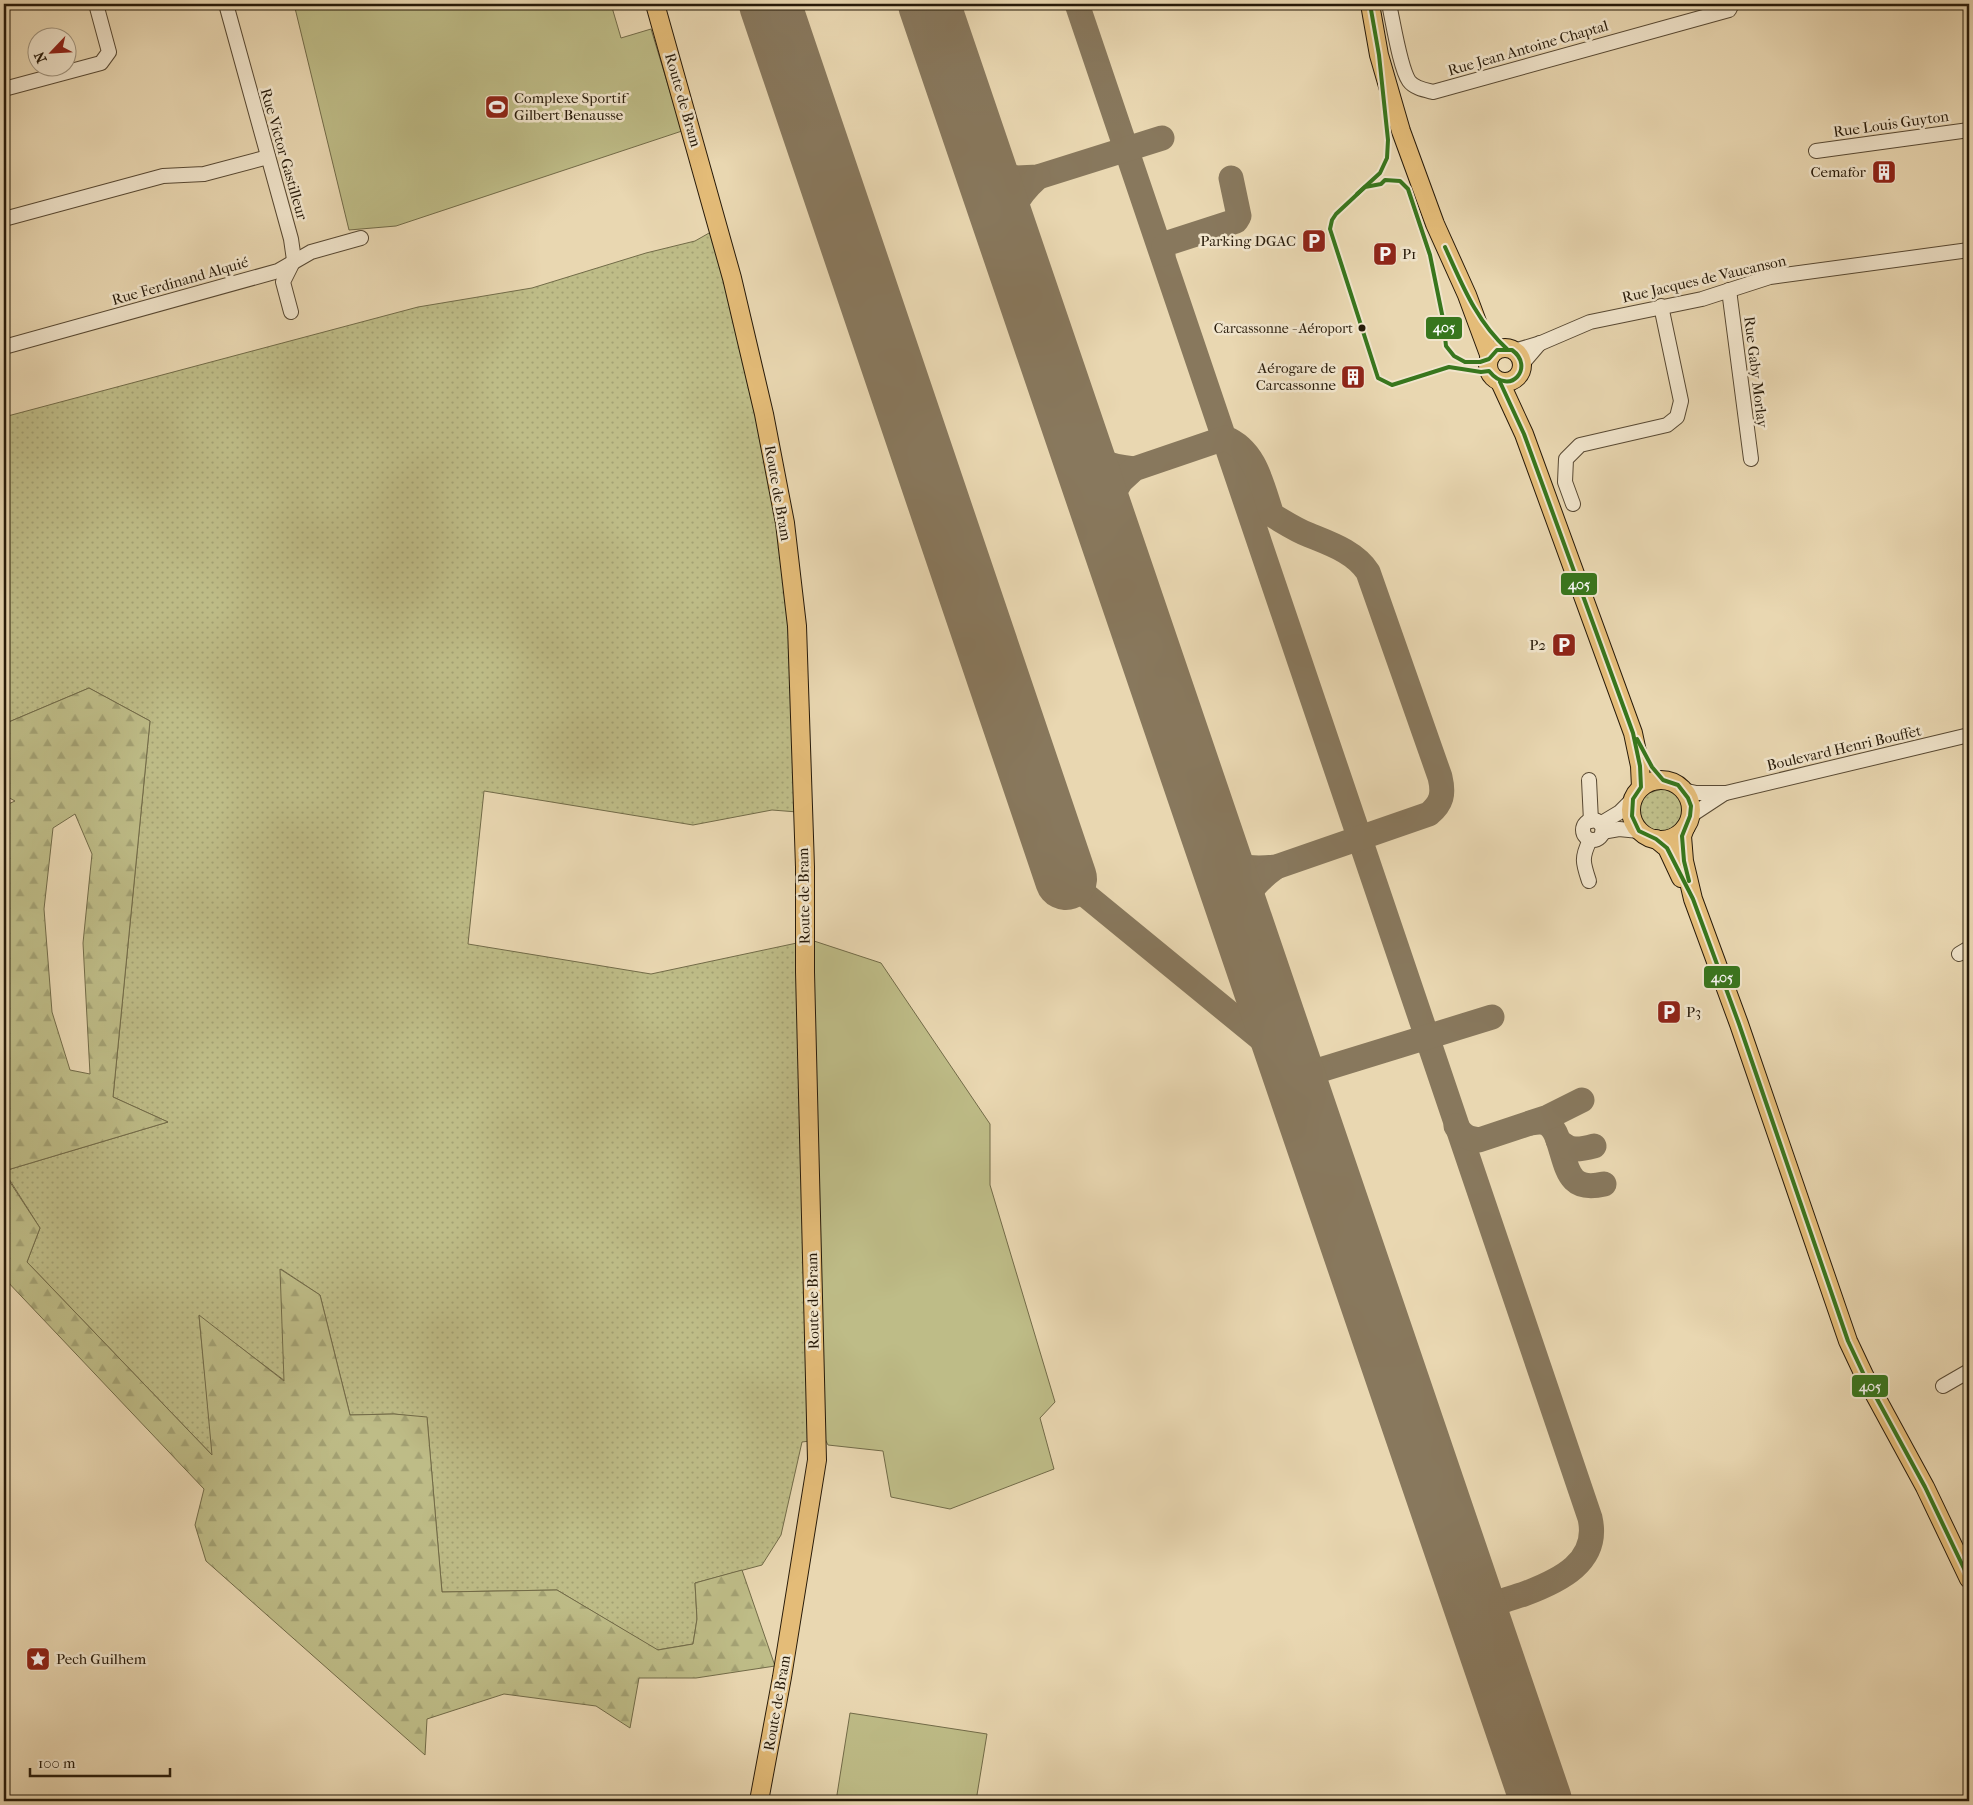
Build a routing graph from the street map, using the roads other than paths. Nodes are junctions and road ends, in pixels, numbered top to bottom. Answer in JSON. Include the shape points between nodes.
{"nodes":[{"id":1,"x":96,"y":4,"type":"edge"},
{"id":2,"x":226,"y":4,"type":"edge"},
{"id":3,"x":655,"y":4,"type":"edge"},
{"id":4,"x":1370,"y":4,"type":"edge"},
{"id":5,"x":1389,"y":4,"type":"edge"},
{"id":6,"x":1732,"y":4,"type":"edge"},
{"id":7,"x":4,"y":89,"type":"edge"},
{"id":8,"x":1969,"y":130,"type":"edge"},
{"id":9,"x":1816,"y":151,"type":"dead end"},
{"id":10,"x":268,"y":157,"type":"junction"},
{"id":11,"x":4,"y":219,"type":"edge"},
{"id":12,"x":361,"y":238,"type":"dead end"},
{"id":13,"x":1969,"y":250,"type":"edge"},
{"id":14,"x":294,"y":260,"type":"junction"},
{"id":15,"x":1729,"y":290,"type":"junction"},
{"id":16,"x":1467,"y":296,"type":"junction"},
{"id":17,"x":1661,"y":306,"type":"junction"},
{"id":18,"x":291,"y":312,"type":"dead end"},
{"id":19,"x":4,"y":348,"type":"edge"},
{"id":20,"x":1490,"y":357,"type":"junction"},
{"id":21,"x":1512,"y":365,"type":"junction"},
{"id":22,"x":1751,"y":459,"type":"dead end"},
{"id":23,"x":1573,"y":504,"type":"dead end"},
{"id":24,"x":1632,"y":732,"type":"junction"},
{"id":25,"x":1969,"y":735,"type":"edge"},
{"id":26,"x":1589,"y":780,"type":"dead end"},
{"id":27,"x":1663,"y":780,"type":"junction"},
{"id":28,"x":1683,"y":790,"type":"junction"},
{"id":29,"x":1637,"y":793,"type":"junction"},
{"id":30,"x":1726,"y":793,"type":"junction"},
{"id":31,"x":1688,"y":822,"type":"junction"},
{"id":32,"x":1597,"y":826,"type":"junction"},
{"id":33,"x":1640,"y":830,"type":"junction"},
{"id":34,"x":1656,"y":839,"type":"junction"},
{"id":35,"x":1589,"y":881,"type":"dead end"},
{"id":36,"x":1692,"y":899,"type":"junction"},
{"id":37,"x":1969,"y":1371,"type":"edge"},
{"id":38,"x":1943,"y":1386,"type":"dead end"},
{"id":39,"x":1969,"y":1579,"type":"edge"},
{"id":40,"x":759,"y":1801,"type":"edge"}],
"edges":[{"from":1,"to":7,"type":"street","via":[[109,52],[101,62]]},
{"from":2,"to":10,"type":"street","name":"Rue Victor Gastilleur"},
{"from":3,"to":40,"type":"main road","name":"Route de Bram","via":[[732,278],[764,414],[785,523],[797,626],[817,1460]]},
{"from":4,"to":16,"type":"main road","via":[[1379,55],[1401,131],[1435,224]]},
{"from":5,"to":6,"type":"street","name":"Rue Jean Antoine Chaptal","via":[[1409,82],[1421,90],[1433,92],[1729,10]]},
{"from":8,"to":9,"type":"street","name":"Rue Louis Guyton"},
{"from":10,"to":11,"type":"street","via":[[204,174],[163,176]]},
{"from":10,"to":14,"type":"street","name":"Rue Victor Gastilleur"},
{"from":12,"to":14,"type":"street","name":"Rue Ferdinand Alquié"},
{"from":13,"to":15,"type":"street","name":"Rue Jacques de Vaucanson","via":[[1770,277]]},
{"from":14,"to":18,"type":"street","via":[[283,282]]},
{"from":14,"to":19,"type":"street","name":"Rue Ferdinand Alquié","via":[[278,271]]},
{"from":15,"to":17,"type":"street","name":"Rue Jacques de Vaucanson","via":[[1702,299]]},
{"from":15,"to":22,"type":"street","name":"Rue Gaby Morlay"},
{"from":16,"to":20,"type":"main road"},
{"from":16,"to":21,"type":"main road"},
{"from":17,"to":21,"type":"street","name":"Rue Jacques de Vaucanson","via":[[1590,322],[1540,343]]},
{"from":17,"to":23,"type":"street","via":[[1681,401],[1676,417],[1667,425],[1580,445],[1566,459],[1565,482]]},
{"from":20,"to":21,"type":"main road","via":[[1497,350]]},
{"from":20,"to":21,"type":"main road","via":[[1491,376]]},
{"from":21,"to":24,"type":"main road","via":[[1524,434]]},
{"from":24,"to":27,"type":"main road"},
{"from":24,"to":29,"type":"main road","via":[[1640,766]]},
{"from":25,"to":30,"type":"street","name":"Boulevard Henri Bouffet"},
{"from":26,"to":32,"type":"street"},
{"from":27,"to":28,"type":"main road"},
{"from":27,"to":29,"type":"main road","via":[[1655,780]]},
{"from":28,"to":30,"type":"street","name":"Boulevard Henri Bouffet"},
{"from":28,"to":31,"type":"main road","via":[[1691,806]]},
{"from":29,"to":32,"type":"street","via":[[1620,812]]},
{"from":29,"to":33,"type":"main road","via":[[1632,816]]},
{"from":30,"to":31,"type":"street","name":"Boulevard Henri Bouffet"},
{"from":31,"to":34,"type":"main road","via":[[1672,838]]},
{"from":31,"to":36,"type":"main road","via":[[1682,836]]},
{"from":32,"to":33,"type":"street"},
{"from":32,"to":35,"type":"street","via":[[1585,824],[1583,830],[1590,840],[1583,852]]},
{"from":33,"to":34,"type":"main road"},
{"from":34,"to":36,"type":"main road","via":[[1666,848]]},
{"from":36,"to":39,"type":"main road","via":[[1739,1024],[1848,1341]]},
{"from":37,"to":38,"type":"street"}]}
